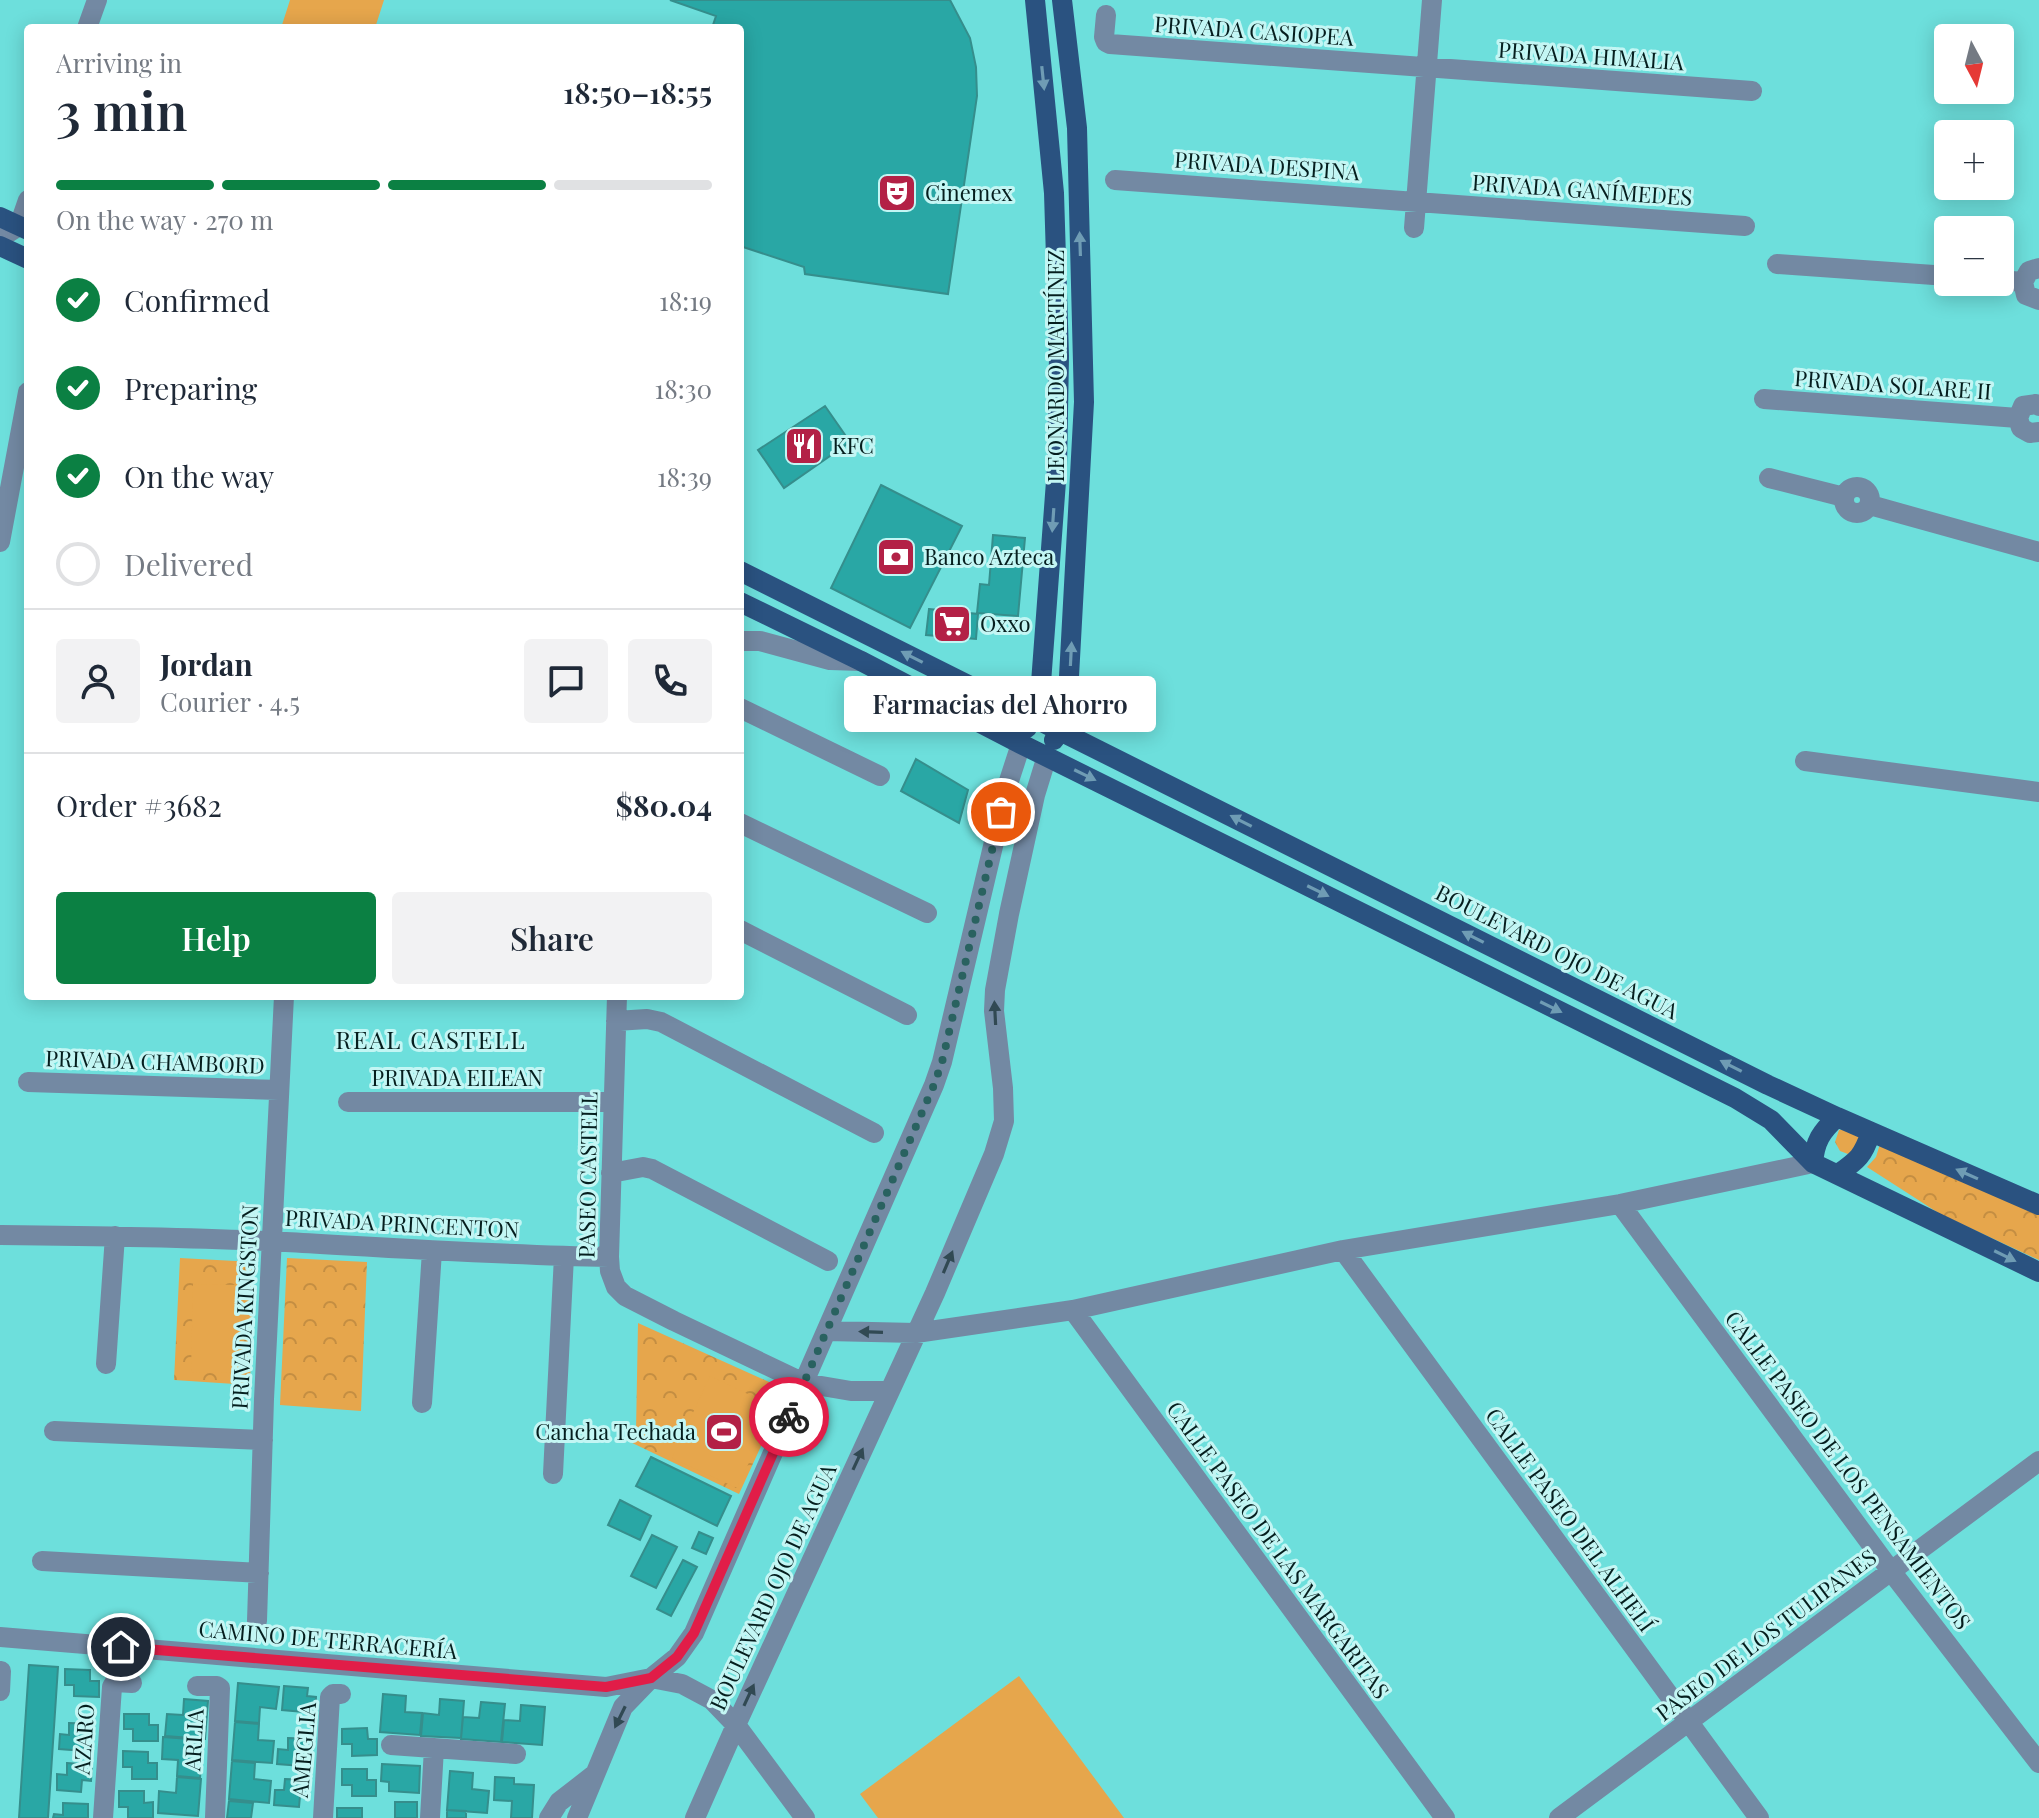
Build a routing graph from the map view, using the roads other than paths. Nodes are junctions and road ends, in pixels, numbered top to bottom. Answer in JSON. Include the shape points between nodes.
{"nodes":[{"id":1,"x":97,"y":0,"type":"edge"},
{"id":2,"x":1035,"y":0,"type":"edge"},
{"id":3,"x":1062,"y":0,"type":"edge"},
{"id":4,"x":1432,"y":0,"type":"edge"},
{"id":5,"x":1106,"y":15,"type":"dead end"},
{"id":6,"x":88,"y":24,"type":"edge"},
{"id":7,"x":1427,"y":68,"type":"junction"},
{"id":8,"x":1752,"y":91,"type":"dead end"},
{"id":9,"x":1115,"y":180,"type":"dead end"},
{"id":10,"x":1416,"y":201,"type":"junction"},
{"id":11,"x":0,"y":217,"type":"edge"},
{"id":12,"x":1745,"y":226,"type":"dead end"},
{"id":13,"x":24,"y":228,"type":"edge"},
{"id":14,"x":1414,"y":228,"type":"dead end"},
{"id":15,"x":0,"y":238,"type":"edge"},
{"id":16,"x":0,"y":246,"type":"edge"},
{"id":17,"x":24,"y":257,"type":"edge"},
{"id":18,"x":1777,"y":264,"type":"dead end"},
{"id":19,"x":2039,"y":268,"type":"edge"},
{"id":20,"x":1934,"y":275,"type":"edge"},
{"id":21,"x":2014,"y":281,"type":"edge"},
{"id":22,"x":2023,"y":282,"type":"junction"},
{"id":23,"x":1082,"y":299,"type":"junction"},
{"id":24,"x":2039,"y":300,"type":"edge"},
{"id":25,"x":1058,"y":330,"type":"junction"},
{"id":26,"x":1083,"y":369,"type":"junction"},
{"id":27,"x":1764,"y":399,"type":"dead end"},
{"id":28,"x":2039,"y":406,"type":"edge"},
{"id":29,"x":24,"y":413,"type":"edge"},
{"id":30,"x":2018,"y":418,"type":"junction"},
{"id":31,"x":2039,"y":432,"type":"edge"},
{"id":32,"x":1769,"y":478,"type":"dead end"},
{"id":33,"x":0,"y":542,"type":"edge"},
{"id":34,"x":2039,"y":552,"type":"edge"},
{"id":35,"x":744,"y":573,"type":"edge"},
{"id":36,"x":744,"y":604,"type":"edge"},
{"id":37,"x":744,"y":641,"type":"edge"},
{"id":38,"x":861,"y":661,"type":"junction"},
{"id":39,"x":744,"y":710,"type":"edge"},
{"id":40,"x":1032,"y":717,"type":"junction"},
{"id":41,"x":1059,"y":731,"type":"junction"},
{"id":42,"x":1021,"y":744,"type":"junction"},
{"id":43,"x":1047,"y":756,"type":"junction"},
{"id":44,"x":1805,"y":761,"type":"dead end"},
{"id":45,"x":880,"y":776,"type":"dead end"},
{"id":46,"x":2039,"y":792,"type":"edge"},
{"id":47,"x":744,"y":825,"type":"edge"},
{"id":48,"x":927,"y":913,"type":"dead end"},
{"id":49,"x":744,"y":932,"type":"edge"},
{"id":50,"x":284,"y":1000,"type":"edge"},
{"id":51,"x":617,"y":1000,"type":"edge"},
{"id":52,"x":907,"y":1015,"type":"dead end"},
{"id":53,"x":616,"y":1021,"type":"junction"},
{"id":54,"x":28,"y":1082,"type":"dead end"},
{"id":55,"x":279,"y":1090,"type":"junction"},
{"id":56,"x":348,"y":1102,"type":"dead end"},
{"id":57,"x":613,"y":1102,"type":"junction"},
{"id":58,"x":1837,"y":1117,"type":"junction"},
{"id":59,"x":1871,"y":1132,"type":"junction"},
{"id":60,"x":874,"y":1133,"type":"dead end"},
{"id":61,"x":1813,"y":1163,"type":"junction"},
{"id":62,"x":611,"y":1173,"type":"junction"},
{"id":63,"x":1838,"y":1174,"type":"junction"},
{"id":64,"x":1620,"y":1204,"type":"junction"},
{"id":65,"x":2039,"y":1205,"type":"edge"},
{"id":66,"x":0,"y":1235,"type":"edge"},
{"id":67,"x":115,"y":1236,"type":"junction"},
{"id":68,"x":272,"y":1242,"type":"junction"},
{"id":69,"x":1343,"y":1250,"type":"junction"},
{"id":70,"x":432,"y":1251,"type":"junction"},
{"id":71,"x":564,"y":1256,"type":"junction"},
{"id":72,"x":609,"y":1257,"type":"junction"},
{"id":73,"x":828,"y":1261,"type":"dead end"},
{"id":74,"x":2039,"y":1272,"type":"edge"},
{"id":75,"x":1073,"y":1310,"type":"junction"},
{"id":76,"x":827,"y":1331,"type":"junction"},
{"id":77,"x":916,"y":1333,"type":"junction"},
{"id":78,"x":106,"y":1364,"type":"dead end"},
{"id":79,"x":804,"y":1383,"type":"junction"},
{"id":80,"x":889,"y":1391,"type":"junction"},
{"id":81,"x":422,"y":1403,"type":"dead end"},
{"id":82,"x":54,"y":1431,"type":"dead end"},
{"id":83,"x":263,"y":1440,"type":"junction"},
{"id":84,"x":2039,"y":1461,"type":"edge"},
{"id":85,"x":553,"y":1474,"type":"dead end"},
{"id":86,"x":42,"y":1561,"type":"dead end"},
{"id":87,"x":1891,"y":1571,"type":"junction"},
{"id":88,"x":259,"y":1573,"type":"junction"},
{"id":89,"x":257,"y":1621,"type":"dead end"},
{"id":90,"x":0,"y":1637,"type":"edge"},
{"id":91,"x":1,"y":1671,"type":"edge"},
{"id":92,"x":651,"y":1678,"type":"junction"},
{"id":93,"x":132,"y":1683,"type":"dead end"},
{"id":94,"x":197,"y":1686,"type":"dead end"},
{"id":95,"x":0,"y":1691,"type":"edge"},
{"id":96,"x":341,"y":1694,"type":"dead end"},
{"id":97,"x":1688,"y":1723,"type":"junction"},
{"id":98,"x":736,"y":1725,"type":"junction"},
{"id":99,"x":391,"y":1745,"type":"dead end"},
{"id":100,"x":434,"y":1748,"type":"junction"},
{"id":101,"x":516,"y":1754,"type":"dead end"},
{"id":102,"x":2039,"y":1763,"type":"edge"},
{"id":103,"x":595,"y":1774,"type":"junction"},
{"id":104,"x":103,"y":1818,"type":"edge"},
{"id":105,"x":215,"y":1818,"type":"edge"},
{"id":106,"x":323,"y":1818,"type":"edge"},
{"id":107,"x":430,"y":1818,"type":"edge"},
{"id":108,"x":549,"y":1818,"type":"edge"},
{"id":109,"x":577,"y":1818,"type":"edge"},
{"id":110,"x":695,"y":1818,"type":"edge"},
{"id":111,"x":805,"y":1818,"type":"edge"},
{"id":112,"x":1445,"y":1818,"type":"edge"},
{"id":113,"x":1559,"y":1818,"type":"edge"},
{"id":114,"x":1759,"y":1818,"type":"edge"}],
"edges":[{"from":1,"to":6,"type":"street"},
{"from":2,"to":25,"type":"main road","name":"LEONARDO MARTÍNEZ","one_way":true,"via":[[1054,193]]},
{"from":23,"to":3,"type":"main road","name":"LEONARDO MARTÍNEZ","one_way":true,"via":[[1077,128]]},
{"from":4,"to":7,"type":"street"},
{"from":5,"to":7,"type":"street","name":"PRIVADA CASIOPEA","via":[[1104,37],[1110,44]]},
{"from":7,"to":8,"type":"street","name":"PRIVADA HIMALIA"},
{"from":7,"to":10,"type":"street"},
{"from":9,"to":10,"type":"street","name":"PRIVADA DESPINA"},
{"from":10,"to":12,"type":"street","name":"PRIVADA GANÍMEDES"},
{"from":10,"to":14,"type":"street"},
{"from":11,"to":13,"type":"main road"},
{"from":13,"to":15,"type":"street"},
{"from":16,"to":17,"type":"main road"},
{"from":18,"to":20,"type":"street"},
{"from":19,"to":22,"type":"street","via":[[2029,271]]},
{"from":21,"to":22,"type":"street"},
{"from":22,"to":24,"type":"street","via":[[2026,295]]},
{"from":23,"to":25,"type":"main road"},
{"from":23,"to":26,"type":"main road","name":"LEONARDO MARTÍNEZ"},
{"from":25,"to":26,"type":"main road"},
{"from":25,"to":40,"type":"main road","name":"LEONARDO MARTÍNEZ","one_way":true,"via":[[1057,468],[1041,683]]},
{"from":41,"to":26,"type":"main road","name":"LEONARDO MARTÍNEZ","one_way":true,"via":[[1068,695]]},
{"from":27,"to":30,"type":"street","name":"PRIVADA SOLARE II"},
{"from":28,"to":30,"type":"street","via":[[2023,406]]},
{"from":29,"to":33,"type":"street"},
{"from":30,"to":31,"type":"street","via":[[2021,428]]},
{"from":32,"to":34,"type":"street","via":[[1844,497],[1853,514],[1870,505]]},
{"from":40,"to":35,"type":"main road","name":"BOULEVARD OJO DE AGUA","one_way":true},
{"from":36,"to":38,"type":"main road"},
{"from":37,"to":38,"type":"street","via":[[830,660]]},
{"from":38,"to":42,"type":"main road"},
{"from":39,"to":45,"type":"street"},
{"from":40,"to":41,"type":"main road","name":"BOULEVARD OJO DE AGUA"},
{"from":40,"to":42,"type":"main road"},
{"from":41,"to":43,"type":"main road","name":"BOULEVARD OJO DE AGUA"},
{"from":58,"to":41,"type":"main road","name":"BOULEVARD OJO DE AGUA","one_way":true},
{"from":42,"to":43,"type":"main road"},
{"from":42,"to":76,"type":"street","via":[[942,1062]]},
{"from":43,"to":61,"type":"main road","one_way":true,"via":[[1735,1098],[1771,1120]]},
{"from":77,"to":43,"type":"street","name":"BOULEVARD OJO DE AGUA","one_way":true,"via":[[1004,1121],[995,990]]},
{"from":44,"to":46,"type":"street"},
{"from":47,"to":48,"type":"street"},
{"from":49,"to":52,"type":"street"},
{"from":50,"to":55,"type":"street","name":"PRIVADA KINGSTON"},
{"from":51,"to":53,"type":"street","name":"PASEO CASTELL"},
{"from":53,"to":57,"type":"street","name":"PASEO CASTELL"},
{"from":53,"to":60,"type":"street","via":[[661,1022]]},
{"from":54,"to":55,"type":"street","name":"PRIVADA CHAMBORD"},
{"from":55,"to":68,"type":"street","name":"PRIVADA KINGSTON"},
{"from":56,"to":57,"type":"street","name":"PRIVADA EILEAN"},
{"from":57,"to":62,"type":"street","name":"PASEO CASTELL"},
{"from":58,"to":59,"type":"main road","name":"BOULEVARD OJO DE AGUA"},
{"from":58,"to":61,"type":"main road","via":[[1814,1146]]},
{"from":59,"to":63,"type":"main road","via":[[1865,1151]]},
{"from":65,"to":59,"type":"main road","name":"BOULEVARD OJO DE AGUA","one_way":true},
{"from":61,"to":63,"type":"main road"},
{"from":61,"to":64,"type":"street"},
{"from":62,"to":72,"type":"street","name":"PASEO CASTELL"},
{"from":62,"to":73,"type":"street","via":[[652,1169]]},
{"from":63,"to":74,"type":"main road","one_way":true},
{"from":64,"to":69,"type":"street"},
{"from":64,"to":87,"type":"street","name":"CALLE PASEO DE LOS PENSAMIENTOS"},
{"from":66,"to":67,"type":"street","name":"PRIVADA PRINCENTON"},
{"from":67,"to":68,"type":"street","name":"PRIVADA PRINCENTON"},
{"from":67,"to":78,"type":"street"},
{"from":68,"to":70,"type":"street","name":"PRIVADA PRINCENTON"},
{"from":68,"to":83,"type":"street","name":"PRIVADA KINGSTON"},
{"from":69,"to":75,"type":"street"},
{"from":69,"to":97,"type":"street","name":"CALLE PASEO DEL ALHELÍ"},
{"from":70,"to":71,"type":"street","name":"PRIVADA PRINCENTON"},
{"from":70,"to":81,"type":"street"},
{"from":71,"to":72,"type":"street","name":"PRIVADA PRINCENTON"},
{"from":71,"to":85,"type":"street"},
{"from":72,"to":79,"type":"street","name":"PASEO CASTELL","via":[[616,1287],[625,1296]]},
{"from":75,"to":77,"type":"street"},
{"from":75,"to":112,"type":"street","name":"CALLE PASEO DE LAS MARGARITAS"},
{"from":77,"to":76,"type":"street","one_way":true},
{"from":76,"to":79,"type":"street"},
{"from":77,"to":80,"type":"street","name":"BOULEVARD OJO DE AGUA"},
{"from":79,"to":80,"type":"street","name":"PASEO CASTELL"},
{"from":79,"to":92,"type":"street","via":[[694,1633],[677,1657]]},
{"from":98,"to":80,"type":"street","name":"BOULEVARD OJO DE AGUA","one_way":true},
{"from":82,"to":83,"type":"street"},
{"from":83,"to":88,"type":"street","name":"PRIVADA KINGSTON"},
{"from":84,"to":87,"type":"street","name":"PASEO DE LOS TULIPANES"},
{"from":86,"to":88,"type":"street"},
{"from":87,"to":97,"type":"street","name":"PASEO DE LOS TULIPANES"},
{"from":87,"to":102,"type":"street","name":"CALLE PASEO DE LOS PENSAMIENTOS"},
{"from":88,"to":89,"type":"street","name":"PRIVADA KINGSTON"},
{"from":90,"to":92,"type":"street","name":"CAMINO DE TERRACERÍA","via":[[606,1687]]},
{"from":91,"to":95,"type":"street"},
{"from":92,"to":98,"type":"street","via":[[682,1684],[712,1700]]},
{"from":92,"to":103,"type":"street","one_way":true,"via":[[623,1707]]},
{"from":93,"to":104,"type":"street","name":"AZARO","via":[[115,1682],[112,1687]]},
{"from":94,"to":105,"type":"street","name":"ARLIA","via":[[220,1688]]},
{"from":96,"to":106,"type":"street","name":"AMEGLIA","via":[[330,1697]]},
{"from":97,"to":113,"type":"street","name":"PASEO DE LOS TULIPANES"},
{"from":97,"to":114,"type":"street","name":"CALLE PASEO DEL ALHELÍ"},
{"from":98,"to":110,"type":"street","name":"BOULEVARD OJO DE AGUA"},
{"from":98,"to":111,"type":"street"},
{"from":99,"to":100,"type":"street"},
{"from":100,"to":101,"type":"street"},
{"from":100,"to":107,"type":"street"},
{"from":103,"to":108,"type":"street","via":[[559,1802]]},
{"from":103,"to":109,"type":"street"}]}
